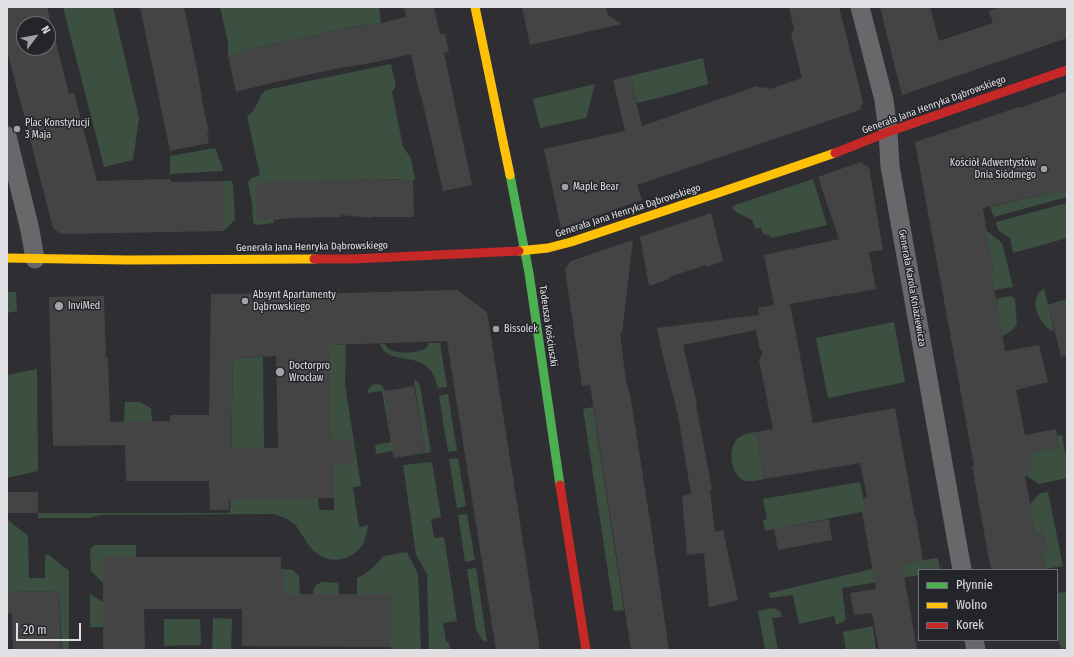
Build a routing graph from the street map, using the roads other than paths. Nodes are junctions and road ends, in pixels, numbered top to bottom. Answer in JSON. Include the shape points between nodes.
{"nodes":[{"id":1,"x":475,"y":7,"type":"edge"},
{"id":2,"x":860,"y":7,"type":"edge"},
{"id":3,"x":1067,"y":70,"type":"edge"},
{"id":4,"x":888,"y":132,"type":"junction"},
{"id":5,"x":7,"y":136,"type":"edge"},
{"id":6,"x":525,"y":251,"type":"junction"},
{"id":7,"x":7,"y":258,"type":"edge"},
{"id":8,"x":35,"y":259,"type":"junction"},
{"id":9,"x":962,"y":569,"type":"edge"},
{"id":10,"x":586,"y":650,"type":"edge"}],
"edges":[{"from":1,"to":6,"type":"street","name":"Tadeusza Kościuszki"},
{"from":2,"to":4,"type":"street","name":"Generała Karola Kniaziewicza","via":[[884,100]]},
{"from":3,"to":4,"type":"street","name":"Generała Jana Henryka Dąbrowskiego"},
{"from":4,"to":6,"type":"street","name":"Generała Jana Henryka Dąbrowskiego","via":[[579,240]]},
{"from":4,"to":9,"type":"street","name":"Generała Karola Kniaziewicza","via":[[890,166]]},
{"from":5,"to":8,"type":"street"},
{"from":6,"to":8,"type":"street","name":"Generała Jana Henryka Dąbrowskiego","via":[[353,259]]},
{"from":6,"to":10,"type":"street","name":"Tadeusza Kościuszki"},
{"from":7,"to":8,"type":"street","name":"Generała Jana Henryka Dąbrowskiego"}]}
